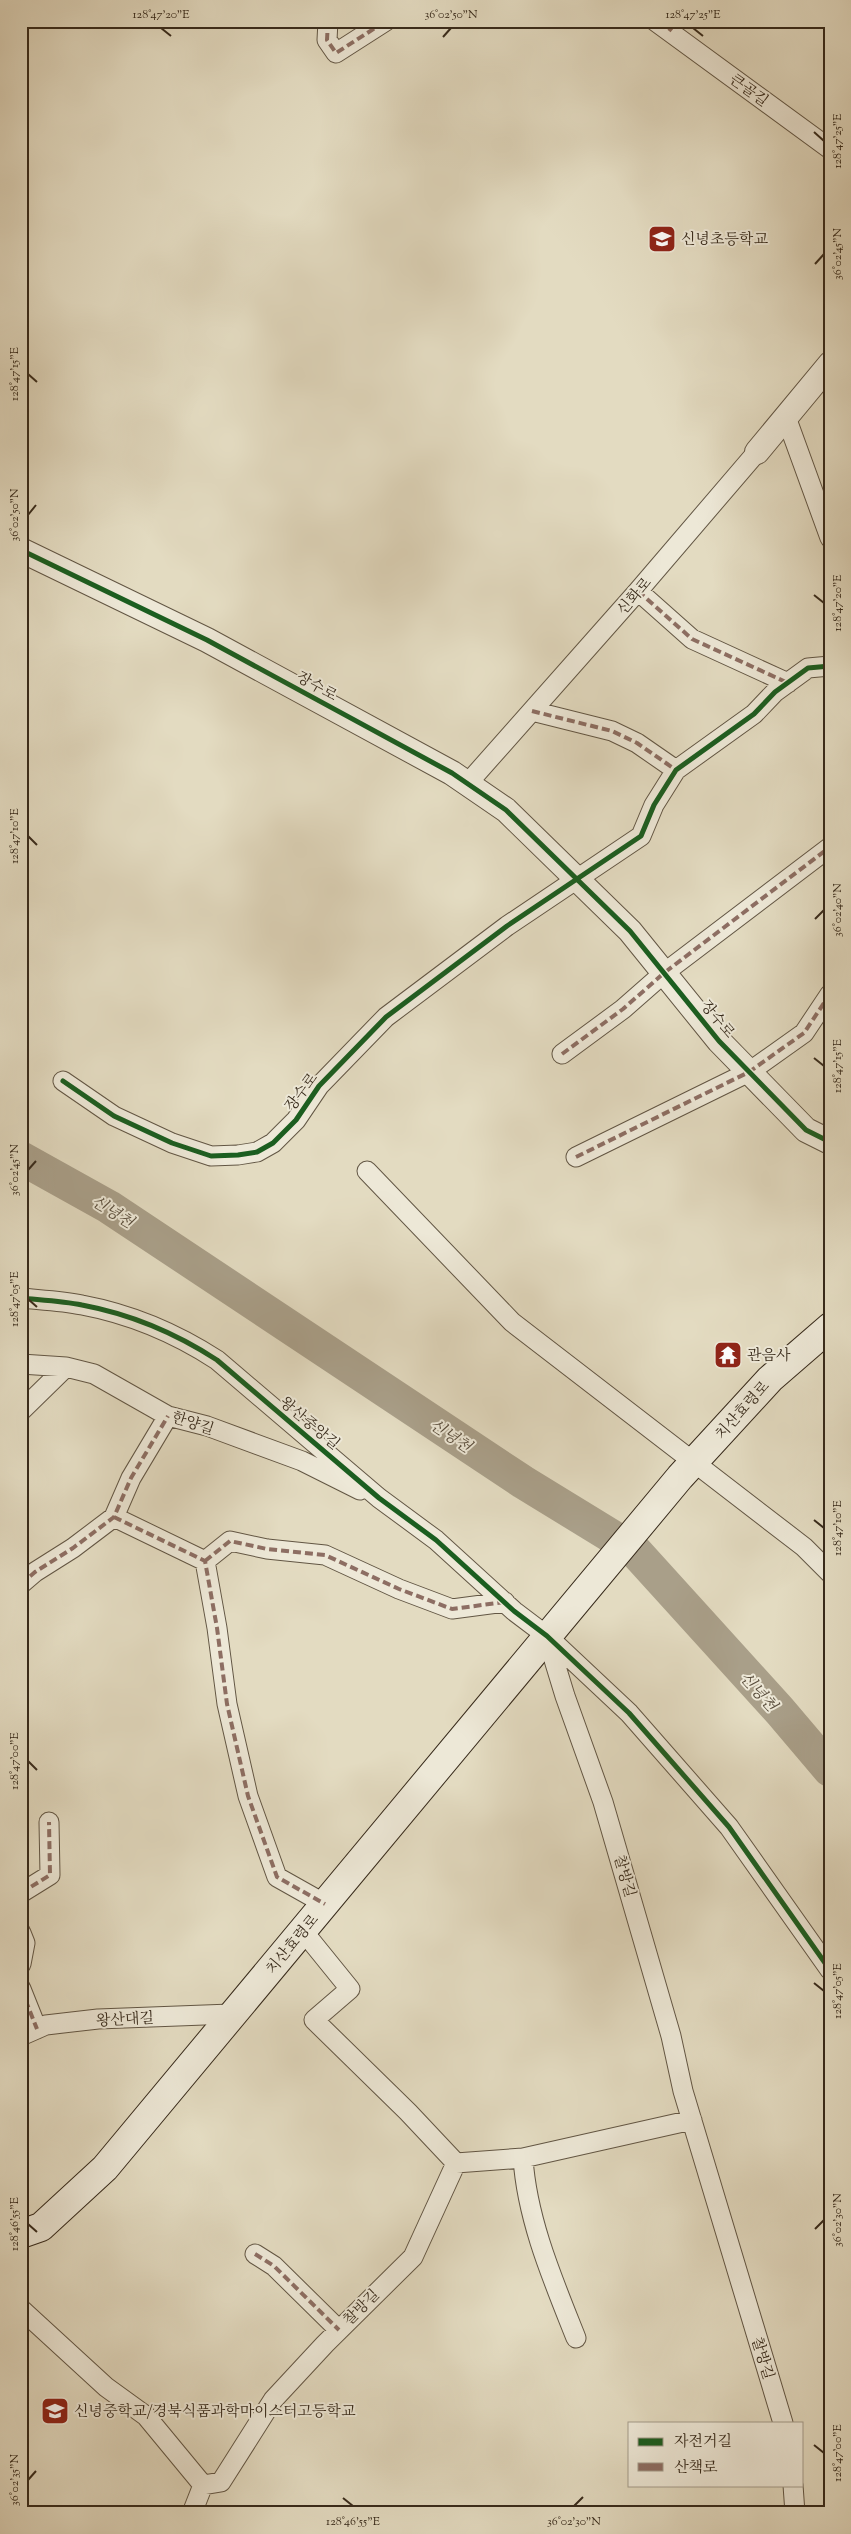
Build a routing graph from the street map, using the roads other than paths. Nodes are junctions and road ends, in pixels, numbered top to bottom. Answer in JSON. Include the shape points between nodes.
{"nodes":[{"id":1,"x":328,"y":21,"type":"edge"},
{"id":2,"x":386,"y":21,"type":"edge"},
{"id":3,"x":667,"y":25,"type":"edge"},
{"id":4,"x":830,"y":149,"type":"edge"},
{"id":5,"x":830,"y":364,"type":"edge"},
{"id":6,"x":786,"y":417,"type":"junction"},
{"id":7,"x":757,"y":452,"type":"joint"},
{"id":8,"x":830,"y":538,"type":"edge"},
{"id":9,"x":21,"y":550,"type":"edge"},
{"id":10,"x":638,"y":592,"type":"junction"},
{"id":11,"x":830,"y":666,"type":"edge"},
{"id":12,"x":788,"y":683,"type":"junction"},
{"id":13,"x":532,"y":711,"type":"junction"},
{"id":14,"x":676,"y":770,"type":"junction"},
{"id":15,"x":468,"y":784,"type":"junction"},
{"id":16,"x":830,"y":847,"type":"edge"},
{"id":17,"x":578,"y":878,"type":"junction"},
{"id":18,"x":664,"y":973,"type":"junction"},
{"id":19,"x":830,"y":994,"type":"edge"},
{"id":20,"x":562,"y":1054,"type":"dead end"},
{"id":21,"x":749,"y":1072,"type":"junction"},
{"id":22,"x":63,"y":1082,"type":"dead end"},
{"id":23,"x":830,"y":1142,"type":"edge"},
{"id":24,"x":576,"y":1157,"type":"dead end"},
{"id":25,"x":367,"y":1171,"type":"dead end"},
{"id":26,"x":21,"y":1298,"type":"edge"},
{"id":27,"x":830,"y":1327,"type":"edge"},
{"id":28,"x":21,"y":1364,"type":"edge"},
{"id":29,"x":66,"y":1367,"type":"junction"},
{"id":30,"x":21,"y":1411,"type":"edge"},
{"id":31,"x":168,"y":1416,"type":"junction"},
{"id":32,"x":687,"y":1470,"type":"junction"},
{"id":33,"x":380,"y":1498,"type":"junction"},
{"id":34,"x":114,"y":1517,"type":"junction"},
{"id":35,"x":205,"y":1561,"type":"junction"},
{"id":36,"x":830,"y":1573,"type":"edge"},
{"id":37,"x":21,"y":1584,"type":"edge"},
{"id":38,"x":505,"y":1602,"type":"junction"},
{"id":39,"x":547,"y":1636,"type":"junction"},
{"id":40,"x":49,"y":1822,"type":"dead end"},
{"id":41,"x":21,"y":1893,"type":"edge"},
{"id":42,"x":325,"y":1904,"type":"junction"},
{"id":43,"x":303,"y":1931,"type":"junction"},
{"id":44,"x":21,"y":1933,"type":"edge"},
{"id":45,"x":21,"y":1964,"type":"edge"},
{"id":46,"x":830,"y":1970,"type":"edge"},
{"id":47,"x":21,"y":1989,"type":"edge"},
{"id":48,"x":231,"y":2014,"type":"junction"},
{"id":49,"x":29,"y":2033,"type":"edge"},
{"id":50,"x":692,"y":2120,"type":"junction"},
{"id":51,"x":523,"y":2158,"type":"junction"},
{"id":52,"x":456,"y":2163,"type":"junction"},
{"id":53,"x":21,"y":2234,"type":"edge"},
{"id":54,"x":255,"y":2254,"type":"dead end"},
{"id":55,"x":21,"y":2309,"type":"edge"},
{"id":56,"x":339,"y":2330,"type":"junction"},
{"id":57,"x":576,"y":2338,"type":"dead end"},
{"id":58,"x":783,"y":2422,"type":"edge"},
{"id":59,"x":204,"y":2485,"type":"junction"},
{"id":60,"x":792,"y":2486,"type":"edge"},
{"id":61,"x":192,"y":2513,"type":"edge"},
{"id":62,"x":795,"y":2513,"type":"edge"}],
"edges":[{"from":1,"to":2,"type":"street","via":[[327,40],[336,53]]},
{"from":3,"to":4,"type":"street","name":"큰골길"},
{"from":5,"to":6,"type":"street"},
{"from":6,"to":7,"type":"street"},
{"from":6,"to":8,"type":"street"},
{"from":7,"to":10,"type":"street","name":"신화로"},
{"from":9,"to":15,"type":"street","name":"장수로","via":[[207,640]]},
{"from":10,"to":12,"type":"street","via":[[692,639]]},
{"from":10,"to":13,"type":"street","name":"신화로"},
{"from":11,"to":12,"type":"street","name":"장수로","via":[[808,668]]},
{"from":12,"to":14,"type":"street","name":"장수로","via":[[754,714]]},
{"from":13,"to":14,"type":"street","via":[[612,730],[637,742]]},
{"from":13,"to":15,"type":"street","name":"신화로"},
{"from":14,"to":17,"type":"street","name":"장수로","via":[[654,805],[641,836]]},
{"from":15,"to":17,"type":"street","name":"장수로","via":[[506,810]]},
{"from":16,"to":18,"type":"street"},
{"from":17,"to":18,"type":"street","name":"장수로","via":[[630,931]]},
{"from":17,"to":22,"type":"street","name":"장수로","via":[[507,926],[386,1017],[319,1086],[296,1120],[273,1143],[257,1152],[211,1156],[172,1143],[114,1116]]},
{"from":18,"to":20,"type":"street","via":[[624,1009]]},
{"from":18,"to":21,"type":"street","name":"장수로","via":[[719,1041]]},
{"from":19,"to":21,"type":"street","via":[[804,1033]]},
{"from":21,"to":23,"type":"street","name":"장수로","via":[[806,1130]]},
{"from":21,"to":24,"type":"street"},
{"from":25,"to":32,"type":"street","via":[[512,1322]]},
{"from":26,"to":33,"type":"street","name":"왕산중앙길","via":[[82,1304],[165,1331],[198,1348],[217,1360]]},
{"from":27,"to":32,"type":"main road","name":"치산효령로","via":[[770,1379]]},
{"from":28,"to":29,"type":"street"},
{"from":29,"to":30,"type":"street"},
{"from":29,"to":31,"type":"street","name":"한양길","via":[[94,1374]]},
{"from":31,"to":33,"type":"street","name":"한양길","via":[[207,1426],[302,1461]]},
{"from":31,"to":34,"type":"street","via":[[131,1478]]},
{"from":32,"to":36,"type":"street","via":[[804,1547]]},
{"from":32,"to":39,"type":"main road","name":"치산효령로"},
{"from":33,"to":38,"type":"street","name":"왕산중앙길","via":[[436,1540]]},
{"from":34,"to":35,"type":"street"},
{"from":34,"to":37,"type":"street"},
{"from":35,"to":38,"type":"street","via":[[230,1541],[267,1550],[325,1555],[452,1609]]},
{"from":35,"to":42,"type":"street","via":[[226,1704],[248,1796],[276,1877]]},
{"from":38,"to":39,"type":"street","name":"왕산중앙길"},
{"from":39,"to":42,"type":"main road","name":"치산효령로"},
{"from":39,"to":46,"type":"street","name":"왕산중앙길","via":[[629,1713],[729,1827]]},
{"from":39,"to":50,"type":"street","name":"찰방길","via":[[603,1802]]},
{"from":40,"to":41,"type":"street","via":[[50,1875]]},
{"from":42,"to":43,"type":"main road","name":"치산효령로"},
{"from":43,"to":48,"type":"main road","name":"치산효령로"},
{"from":43,"to":52,"type":"street","via":[[350,1989],[314,2020]]},
{"from":44,"to":45,"type":"street","via":[[25,1943]]},
{"from":47,"to":49,"type":"street"},
{"from":48,"to":49,"type":"street","name":"왕산대길","via":[[98,2019],[46,2025]]},
{"from":48,"to":53,"type":"main road","name":"치산효령로","via":[[105,2168],[41,2228]]},
{"from":50,"to":51,"type":"street"},
{"from":50,"to":58,"type":"street","name":"찰방길"},
{"from":51,"to":52,"type":"street"},
{"from":51,"to":57,"type":"street","via":[[525,2188],[534,2224]]},
{"from":52,"to":56,"type":"street","name":"찰방길","via":[[414,2256]]},
{"from":54,"to":56,"type":"street","via":[[274,2266]]},
{"from":55,"to":59,"type":"street","via":[[106,2387],[146,2416]]},
{"from":56,"to":59,"type":"street","name":"찰방길","via":[[273,2400],[221,2482]]},
{"from":59,"to":61,"type":"street"},
{"from":60,"to":62,"type":"street"}]}
